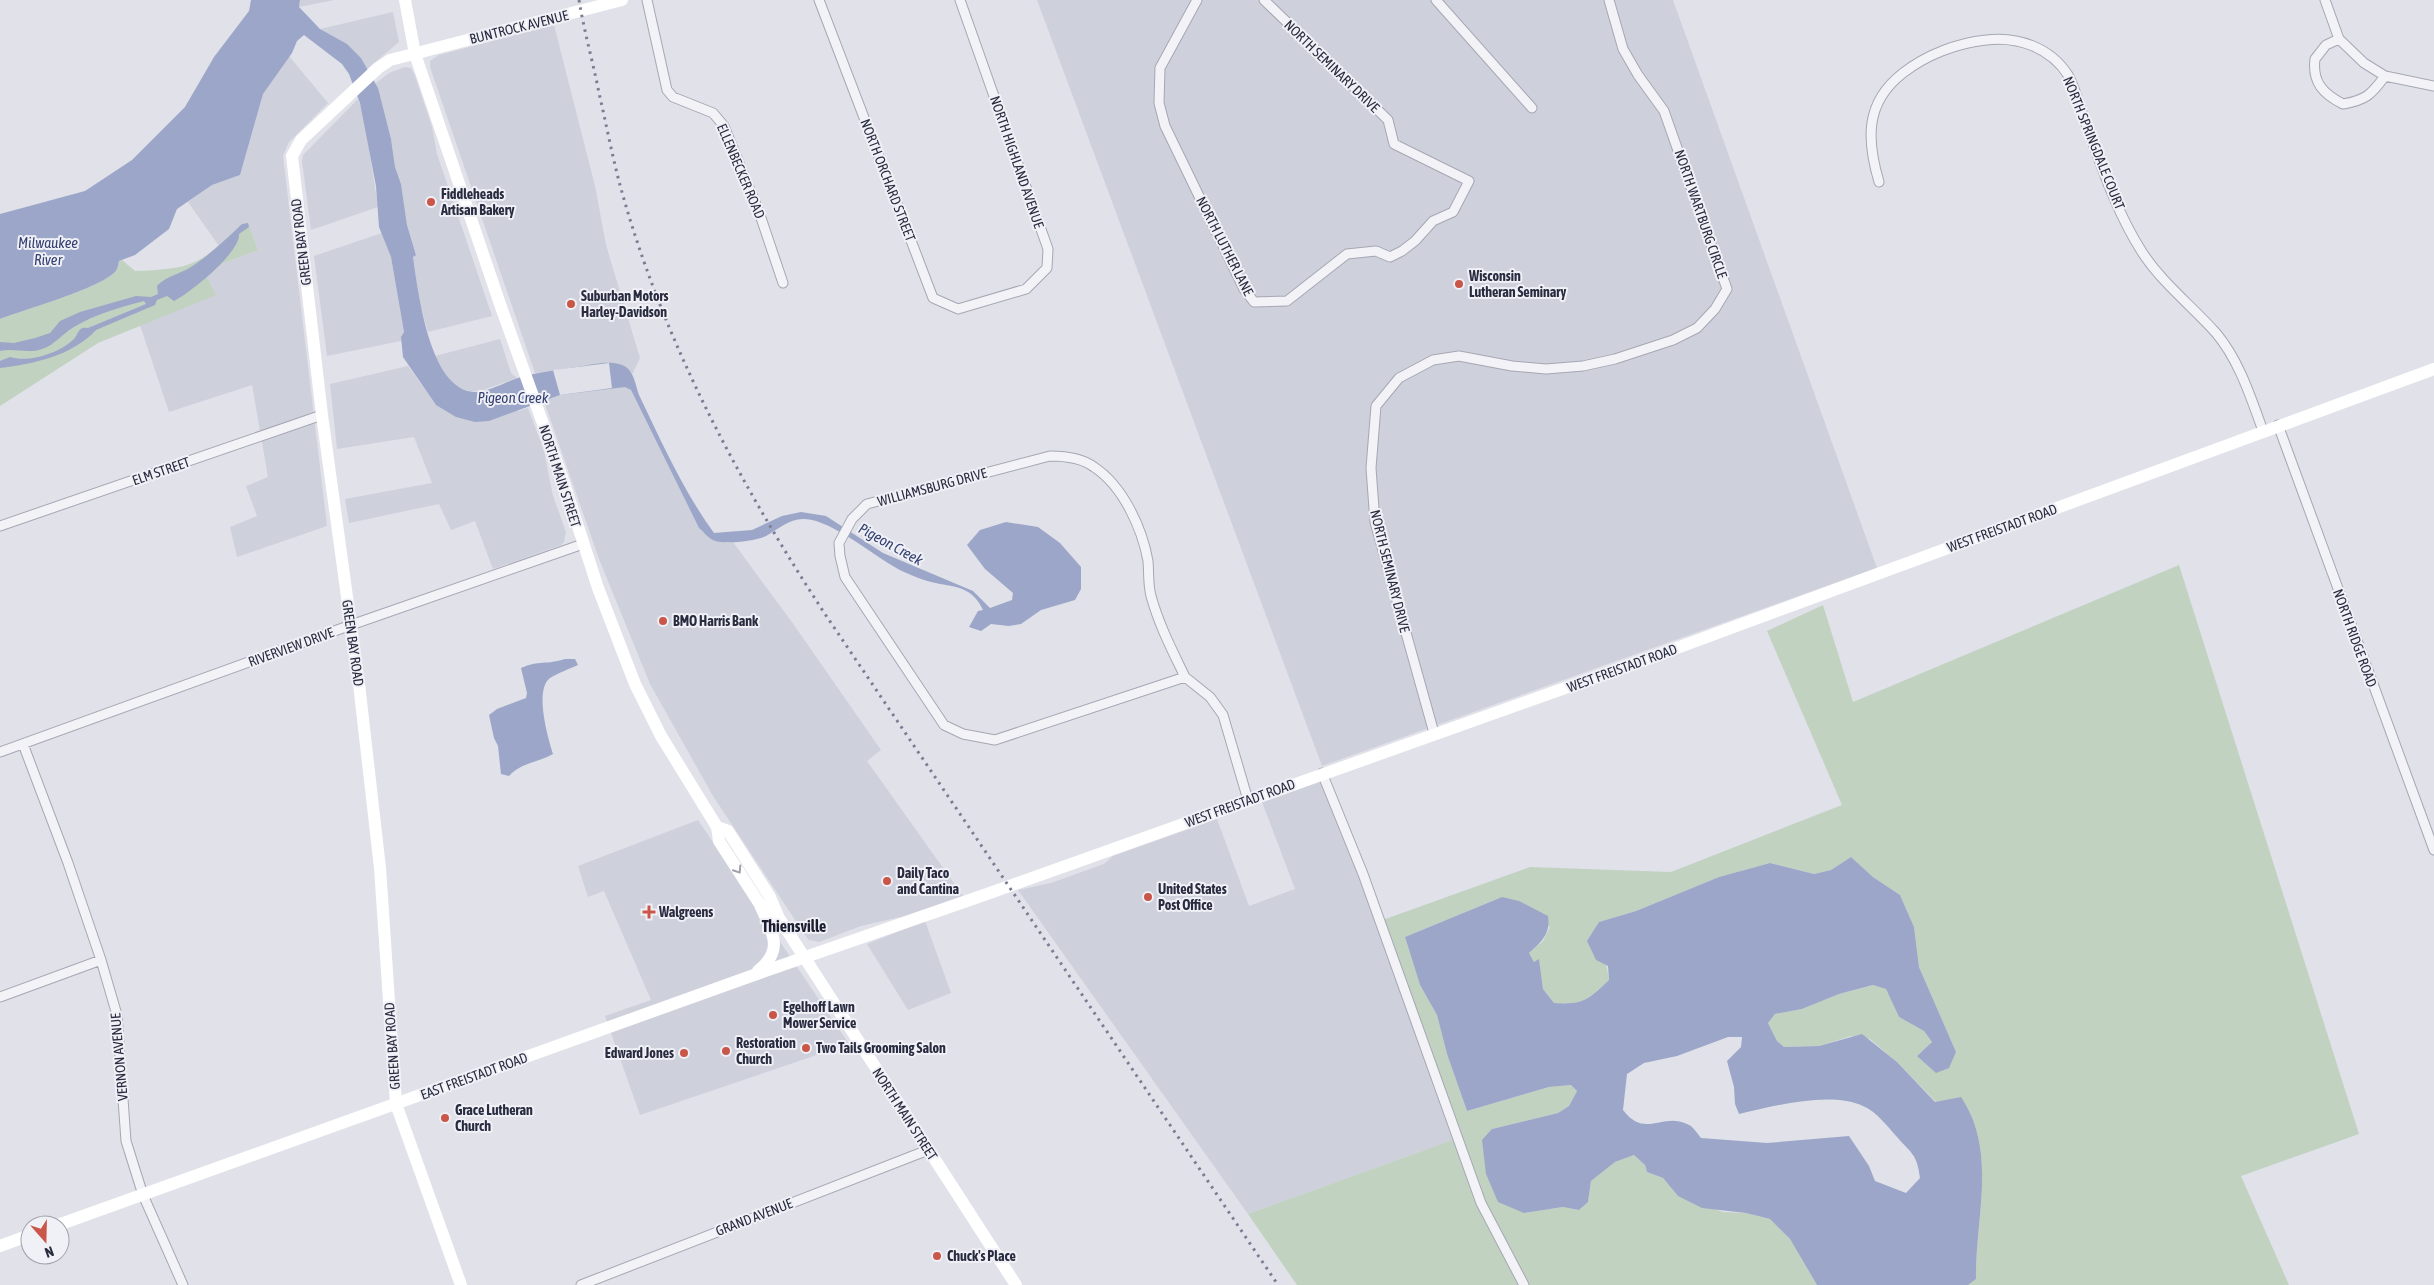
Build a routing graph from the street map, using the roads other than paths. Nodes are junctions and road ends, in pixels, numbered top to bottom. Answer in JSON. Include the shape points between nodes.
{"nodes":[{"id":1,"x":405,"y":0,"type":"edge"},
{"id":2,"x":622,"y":0,"type":"edge"},
{"id":3,"x":647,"y":0,"type":"edge"},
{"id":4,"x":819,"y":0,"type":"edge"},
{"id":5,"x":960,"y":0,"type":"edge"},
{"id":6,"x":1197,"y":0,"type":"edge"},
{"id":7,"x":1264,"y":0,"type":"edge"},
{"id":8,"x":1436,"y":0,"type":"edge"},
{"id":9,"x":1609,"y":0,"type":"edge"},
{"id":10,"x":2325,"y":0,"type":"edge"},
{"id":11,"x":2339,"y":39,"type":"junction"},
{"id":12,"x":415,"y":54,"type":"junction"},
{"id":13,"x":2385,"y":76,"type":"junction"},
{"id":14,"x":2434,"y":86,"type":"edge"},
{"id":15,"x":1532,"y":108,"type":"dead end"},
{"id":16,"x":1468,"y":181,"type":"joint"},
{"id":17,"x":1879,"y":182,"type":"dead end"},
{"id":18,"x":783,"y":283,"type":"dead end"},
{"id":19,"x":996,"y":299,"type":"joint"},
{"id":20,"x":2434,"y":369,"type":"edge"},
{"id":21,"x":1376,"y":406,"type":"joint"},
{"id":22,"x":322,"y":415,"type":"junction"},
{"id":23,"x":2278,"y":425,"type":"junction"},
{"id":24,"x":2263,"y":431,"type":"junction"},
{"id":25,"x":0,"y":526,"type":"edge"},
{"id":26,"x":583,"y":544,"type":"junction"},
{"id":27,"x":351,"y":625,"type":"junction"},
{"id":28,"x":1185,"y":677,"type":"junction"},
{"id":29,"x":1434,"y":733,"type":"junction"},
{"id":30,"x":23,"y":744,"type":"junction"},
{"id":31,"x":0,"y":752,"type":"edge"},
{"id":32,"x":1322,"y":773,"type":"junction"},
{"id":33,"x":1248,"y":800,"type":"junction"},
{"id":34,"x":717,"y":827,"type":"junction"},
{"id":35,"x":2434,"y":850,"type":"edge"},
{"id":36,"x":760,"y":903,"type":"junction"},
{"id":37,"x":779,"y":918,"type":"junction"},
{"id":38,"x":806,"y":957,"type":"junction"},
{"id":39,"x":101,"y":960,"type":"junction"},
{"id":40,"x":754,"y":975,"type":"junction"},
{"id":41,"x":0,"y":997,"type":"edge"},
{"id":42,"x":396,"y":1104,"type":"junction"},
{"id":43,"x":928,"y":1150,"type":"junction"},
{"id":44,"x":143,"y":1194,"type":"junction"},
{"id":45,"x":70,"y":1221,"type":"edge"},
{"id":46,"x":20,"y":1239,"type":"edge"},
{"id":47,"x":0,"y":1246,"type":"edge"},
{"id":48,"x":183,"y":1285,"type":"edge"},
{"id":49,"x":460,"y":1285,"type":"edge"},
{"id":50,"x":581,"y":1285,"type":"edge"},
{"id":51,"x":1016,"y":1285,"type":"edge"},
{"id":52,"x":1524,"y":1285,"type":"edge"}],
"edges":[{"from":1,"to":12,"type":"street","name":"NORTH MAIN STREET"},
{"from":2,"to":12,"type":"street","name":"BUNTROCK AVENUE"},
{"from":3,"to":18,"type":"street","name":"ELLENBECKER ROAD","via":[[667,90],[673,97],[713,113],[724,126],[759,212]]},
{"from":4,"to":19,"type":"street","name":"NORTH ORCHARD STREET","via":[[933,298],[958,309]]},
{"from":5,"to":19,"type":"street","name":"NORTH HIGHLAND AVENUE","via":[[1048,249],[1047,268],[1026,289]]},
{"from":6,"to":16,"type":"street","name":"NORTH LUTHER LANE","via":[[1160,68],[1159,103],[1165,126],[1244,290],[1254,302],[1287,301],[1347,254],[1376,251],[1390,257],[1402,251],[1433,221],[1453,212]]},
{"from":7,"to":16,"type":"street","name":"NORTH SEMINARY DRIVE","via":[[1388,120],[1394,144]]},
{"from":8,"to":15,"type":"street"},
{"from":9,"to":21,"type":"street","name":"NORTH WARTBURG CIRCLE","via":[[1624,49],[1638,75],[1664,110],[1727,289],[1715,309],[1697,328],[1673,340],[1582,366],[1546,369],[1459,356],[1433,360],[1399,378]]},
{"from":10,"to":11,"type":"street"},
{"from":11,"to":13,"type":"street","via":[[2364,64]]},
{"from":11,"to":13,"type":"street","via":[[2326,45],[2315,59],[2316,81],[2324,92],[2343,104],[2364,100]]},
{"from":12,"to":22,"type":"street","name":"GREEN BAY ROAD","via":[[390,60],[371,74],[301,140],[292,156]]},
{"from":12,"to":26,"type":"street","name":"NORTH MAIN STREET"},
{"from":13,"to":14,"type":"street"},
{"from":17,"to":24,"type":"street","name":"NORTH SPRINGDALE COURT","via":[[1870,137],[1880,98],[1894,80],[1927,58],[1968,42],[2000,38],[2025,41],[2045,52],[2068,75],[2113,197],[2143,254],[2217,334],[2244,383]]},
{"from":20,"to":23,"type":"street","name":"WEST FREISTADT ROAD"},
{"from":21,"to":29,"type":"street","name":"NORTH SEMINARY DRIVE","via":[[1371,468],[1375,522]]},
{"from":22,"to":25,"type":"street","name":"ELM STREET"},
{"from":22,"to":27,"type":"street","name":"GREEN BAY ROAD"},
{"from":23,"to":24,"type":"street","name":"WEST FREISTADT ROAD"},
{"from":23,"to":35,"type":"street","name":"NORTH RIDGE ROAD"},
{"from":24,"to":29,"type":"street","name":"WEST FREISTADT ROAD","via":[[1655,656]]},
{"from":26,"to":27,"type":"street","name":"RIVERVIEW DRIVE"},
{"from":26,"to":34,"type":"street","name":"NORTH MAIN STREET","via":[[635,684],[661,736]]},
{"from":27,"to":30,"type":"street","name":"RIVERVIEW DRIVE"},
{"from":27,"to":42,"type":"street","name":"GREEN BAY ROAD","via":[[380,868]]},
{"from":28,"to":28,"type":"street","name":"WILLIAMSBURG DRIVE","via":[[995,740],[963,734],[944,725],[931,708],[845,577],[839,543],[852,519],[867,504],[1050,456],[1068,456],[1094,466],[1113,484],[1142,536],[1150,593],[1157,616]]},
{"from":28,"to":33,"type":"street","name":"WILLIAMSBURG DRIVE","via":[[1210,697],[1223,715]]},
{"from":29,"to":32,"type":"street","name":"WEST FREISTADT ROAD"},
{"from":30,"to":31,"type":"street","name":"RIVERVIEW DRIVE"},
{"from":30,"to":39,"type":"street","name":"VERNON AVENUE"},
{"from":32,"to":33,"type":"street","name":"WEST FREISTADT ROAD"},
{"from":32,"to":52,"type":"street","via":[[1363,874],[1481,1203]]},
{"from":33,"to":38,"type":"street","name":"WEST FREISTADT ROAD"},
{"from":34,"to":36,"type":"street","name":"NORTH MAIN STREET","one_way":true,"via":[[719,841]]},
{"from":34,"to":37,"type":"street","name":"NORTH MAIN STREET","via":[[728,831]]},
{"from":36,"to":37,"type":"street","name":"NORTH MAIN STREET"},
{"from":36,"to":40,"type":"street","via":[[774,943],[771,958]]},
{"from":37,"to":38,"type":"street","name":"NORTH MAIN STREET"},
{"from":38,"to":40,"type":"street","name":"EAST FREISTADT ROAD"},
{"from":38,"to":43,"type":"street","name":"NORTH MAIN STREET"},
{"from":39,"to":41,"type":"street"},
{"from":39,"to":44,"type":"street","name":"VERNON AVENUE","via":[[117,1015],[126,1141]]},
{"from":40,"to":42,"type":"street","name":"EAST FREISTADT ROAD"},
{"from":42,"to":44,"type":"street","name":"EAST FREISTADT ROAD"},
{"from":42,"to":49,"type":"street","name":"GREEN BAY ROAD"},
{"from":43,"to":50,"type":"street","name":"GRAND AVENUE"},
{"from":43,"to":51,"type":"street","name":"NORTH MAIN STREET"},
{"from":44,"to":45,"type":"street","name":"EAST FREISTADT ROAD"},
{"from":44,"to":48,"type":"street","name":"VERNON AVENUE"},
{"from":46,"to":47,"type":"street"}]}
